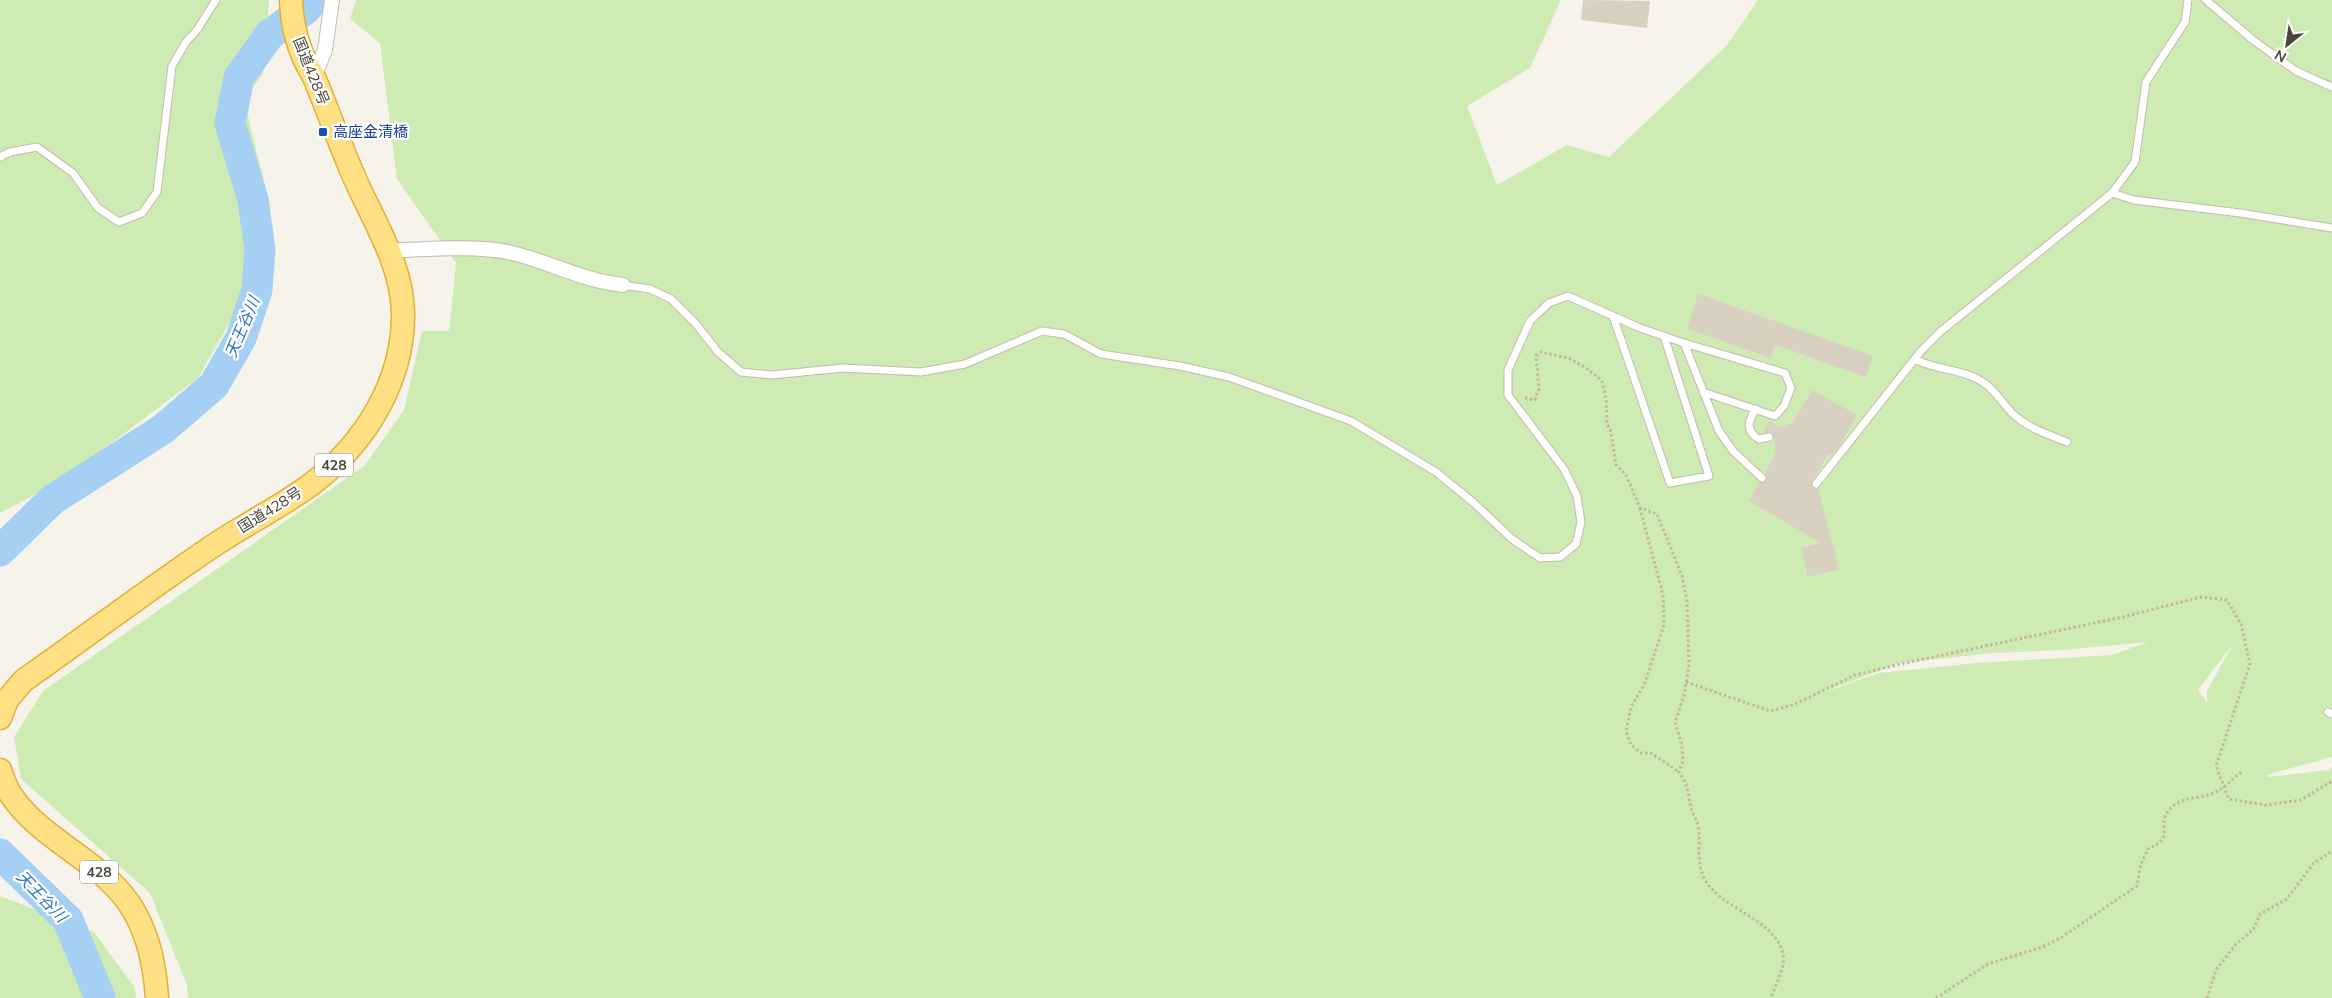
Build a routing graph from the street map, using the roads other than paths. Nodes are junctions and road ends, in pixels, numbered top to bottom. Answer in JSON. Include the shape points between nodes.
{"nodes":[{"id":1,"x":216,"y":0,"type":"edge"},
{"id":2,"x":332,"y":0,"type":"edge"},
{"id":3,"x":2188,"y":0,"type":"edge"},
{"id":4,"x":2206,"y":0,"type":"edge"},
{"id":5,"x":292,"y":5,"type":"edge"},
{"id":6,"x":310,"y":70,"type":"junction"},
{"id":7,"x":2332,"y":87,"type":"edge"},
{"id":8,"x":0,"y":157,"type":"edge"},
{"id":9,"x":2112,"y":193,"type":"junction"},
{"id":10,"x":2332,"y":228,"type":"edge"},
{"id":11,"x":389,"y":252,"type":"junction"},
{"id":12,"x":623,"y":285,"type":"joint"},
{"id":13,"x":1613,"y":316,"type":"junction"},
{"id":14,"x":1664,"y":336,"type":"junction"},
{"id":15,"x":1684,"y":343,"type":"junction"},
{"id":16,"x":1915,"y":359,"type":"junction"},
{"id":17,"x":1703,"y":392,"type":"junction"},
{"id":18,"x":1756,"y":410,"type":"junction"},
{"id":19,"x":1775,"y":416,"type":"junction"},
{"id":20,"x":1776,"y":425,"type":"dead end"},
{"id":21,"x":1769,"y":437,"type":"dead end"},
{"id":22,"x":2068,"y":442,"type":"dead end"},
{"id":23,"x":1762,"y":478,"type":"dead end"},
{"id":24,"x":1816,"y":484,"type":"dead end"},
{"id":25,"x":0,"y":718,"type":"edge"},
{"id":26,"x":0,"y":770,"type":"edge"},
{"id":27,"x":157,"y":998,"type":"edge"}],
"edges":[{"from":1,"to":8,"type":"lane","via":[[172,66],[157,192],[142,212],[119,222],[98,208],[73,173],[37,147]]},
{"from":2,"to":6,"type":"street","via":[[325,50]]},
{"from":3,"to":9,"type":"lane","via":[[2185,22],[2146,82],[2135,162]]},
{"from":4,"to":7,"type":"lane","via":[[2296,71]]},
{"from":5,"to":6,"type":"highway","name":"国道428号","number":"428","via":[[296,38]]},
{"from":6,"to":11,"type":"highway","name":"国道428号","number":"428","via":[[354,178]]},
{"from":9,"to":10,"type":"lane","via":[[2134,200]]},
{"from":9,"to":16,"type":"lane","via":[[1940,332]]},
{"from":11,"to":12,"type":"street","via":[[422,249],[509,252],[541,260],[575,275]]},
{"from":11,"to":25,"type":"highway","name":"国道428号","number":"428","via":[[403,314],[401,340],[388,387],[363,434],[338,462],[311,484],[208,549],[23,681],[7,700]]},
{"from":12,"to":13,"type":"lane","via":[[650,289],[671,299],[718,352],[741,372],[772,375],[843,368],[921,372],[965,364],[1042,332],[1064,334],[1102,354],[1229,377],[1351,421],[1436,472],[1512,539],[1540,558],[1560,557],[1576,544],[1581,522],[1577,496],[1564,469],[1508,395],[1508,370],[1530,321],[1549,303],[1568,296]]},
{"from":13,"to":14,"type":"lane"},
{"from":13,"to":14,"type":"lane","via":[[1670,483],[1708,476]]},
{"from":14,"to":15,"type":"lane"},
{"from":15,"to":17,"type":"lane"},
{"from":15,"to":19,"type":"lane","via":[[1785,374],[1791,388],[1784,406]]},
{"from":16,"to":22,"type":"lane","via":[[1927,366],[1957,371],[1984,382],[2015,416],[2037,430]]},
{"from":16,"to":24,"type":"lane"},
{"from":17,"to":18,"type":"lane"},
{"from":17,"to":23,"type":"lane","via":[[1733,452]]},
{"from":18,"to":19,"type":"lane"},
{"from":18,"to":21,"type":"lane","via":[[1748,421],[1749,430],[1759,439]]},
{"from":19,"to":20,"type":"lane"},
{"from":26,"to":27,"type":"highway","number":"428","via":[[10,794],[32,818],[93,866],[135,912],[147,939]]}]}
